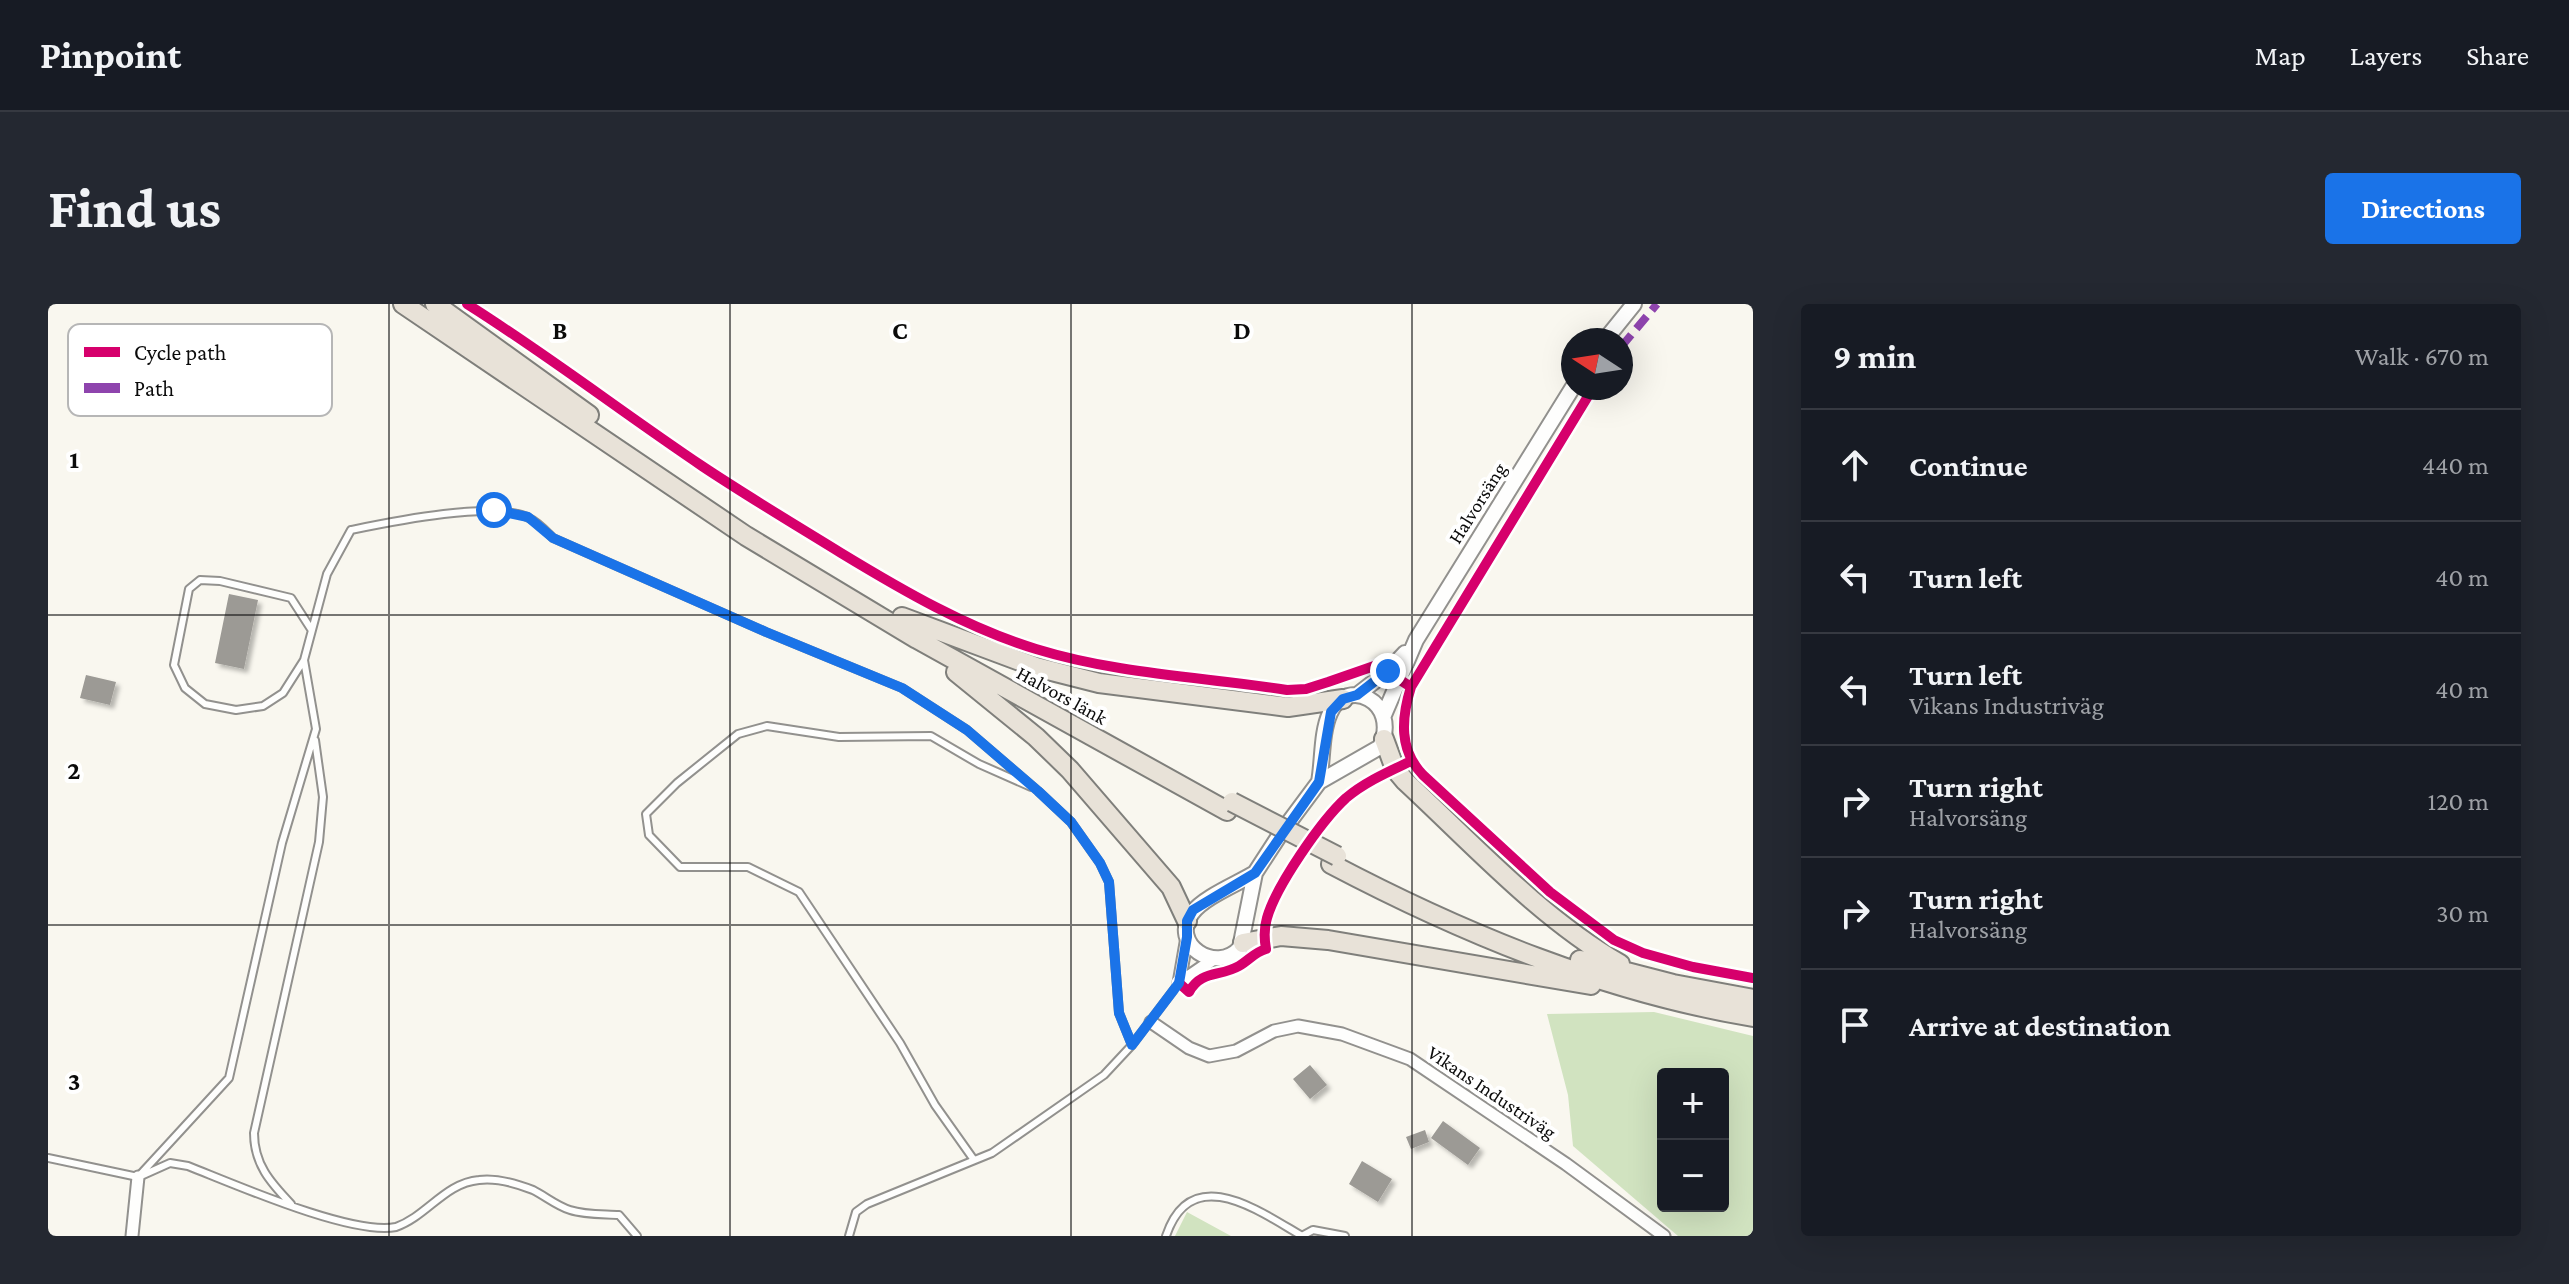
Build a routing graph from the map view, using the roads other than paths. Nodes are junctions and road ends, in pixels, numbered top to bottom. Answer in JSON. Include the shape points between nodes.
{"nodes":[{"id":1,"x":403,"y":304,"type":"edge"},
{"id":2,"x":435,"y":304,"type":"edge"},
{"id":3,"x":1634,"y":304,"type":"edge"},
{"id":4,"x":1615,"y":328,"type":"edge"},
{"id":5,"x":1565,"y":400,"type":"edge"},
{"id":6,"x":902,"y":617,"type":"junction"},
{"id":7,"x":311,"y":629,"type":"junction"},
{"id":8,"x":917,"y":639,"type":"junction"},
{"id":9,"x":1416,"y":640,"type":"junction"},
{"id":10,"x":304,"y":660,"type":"junction"},
{"id":11,"x":1350,"y":697,"type":"junction"},
{"id":12,"x":1384,"y":715,"type":"junction"},
{"id":13,"x":314,"y":735,"type":"junction"},
{"id":14,"x":1384,"y":739,"type":"junction"},
{"id":15,"x":1319,"y":782,"type":"junction"},
{"id":16,"x":1038,"y":791,"type":"junction"},
{"id":17,"x":1230,"y":806,"type":"junction"},
{"id":18,"x":1334,"y":860,"type":"junction"},
{"id":19,"x":1255,"y":873,"type":"junction"},
{"id":20,"x":1187,"y":929,"type":"junction"},
{"id":21,"x":1243,"y":943,"type":"junction"},
{"id":22,"x":1214,"y":959,"type":"junction"},
{"id":23,"x":1637,"y":974,"type":"junction"},
{"id":24,"x":1179,"y":983,"type":"junction"},
{"id":25,"x":1650,"y":996,"type":"junction"},
{"id":26,"x":1753,"y":999,"type":"edge"},
{"id":27,"x":1753,"y":1017,"type":"edge"},
{"id":28,"x":1151,"y":1022,"type":"junction"},
{"id":29,"x":1132,"y":1045,"type":"junction"},
{"id":30,"x":48,"y":1158,"type":"edge"},
{"id":31,"x":974,"y":1160,"type":"junction"},
{"id":32,"x":138,"y":1177,"type":"junction"},
{"id":33,"x":293,"y":1207,"type":"junction"},
{"id":34,"x":132,"y":1236,"type":"edge"},
{"id":35,"x":637,"y":1236,"type":"edge"},
{"id":36,"x":849,"y":1236,"type":"edge"},
{"id":37,"x":1166,"y":1236,"type":"edge"},
{"id":38,"x":1302,"y":1236,"type":"edge"},
{"id":39,"x":1345,"y":1236,"type":"edge"},
{"id":40,"x":1664,"y":1236,"type":"edge"}],
"edges":[{"from":1,"to":8,"type":"highway","name":"Halvors länk","via":[[746,536]]},
{"from":2,"to":6,"type":"highway","name":"Halvors länk","via":[[713,501]]},
{"from":3,"to":4,"type":"street"},
{"from":5,"to":9,"type":"street","name":"Halvorsäng"},
{"from":6,"to":11,"type":"highway","via":[[1036,667],[1099,683],[1288,707]]},
{"from":6,"to":17,"type":"highway","name":"Halvors länk"},
{"from":7,"to":10,"type":"lane"},
{"from":7,"to":10,"type":"lane","via":[[291,598],[200,580],[189,589],[174,665],[185,688],[205,704],[236,710],[263,706],[283,693]]},
{"from":7,"to":16,"type":"lane","via":[[327,574],[351,530],[494,510],[528,517],[553,538],[902,688],[967,730]]},
{"from":8,"to":17,"type":"highway","name":"Halvors länk"},
{"from":8,"to":20,"type":"highway","via":[[1070,770],[1171,887]]},
{"from":9,"to":11,"type":"street","name":"Halvorsäng","via":[[1388,671]]},
{"from":9,"to":12,"type":"street","name":"Halvorsäng"},
{"from":10,"to":13,"type":"lane"},
{"from":11,"to":12,"type":"street","via":[[1376,703]]},
{"from":11,"to":15,"type":"street","name":"Halvorsäng","via":[[1327,722]]},
{"from":12,"to":14,"type":"street","name":"Halvorsäng"},
{"from":13,"to":32,"type":"lane","via":[[282,843],[229,1078]]},
{"from":13,"to":33,"type":"lane","via":[[323,797],[319,842],[254,1133],[261,1169]]},
{"from":14,"to":15,"type":"street","name":"Halvorsäng","via":[[1373,752]]},
{"from":14,"to":23,"type":"highway","via":[[1395,769],[1461,833],[1578,937]]},
{"from":15,"to":19,"type":"street","name":"Halvorsäng"},
{"from":16,"to":29,"type":"lane","via":[[1071,822],[1109,882],[1119,1013]]},
{"from":16,"to":31,"type":"lane","via":[[931,736],[839,737],[767,726],[738,734],[646,814],[649,835],[680,867],[748,867],[799,892]]},
{"from":17,"to":18,"type":"highway","name":"Halvors länk"},
{"from":18,"to":23,"type":"highway","name":"Halvors länk","via":[[1504,933]]},
{"from":18,"to":25,"type":"highway","name":"Halvors länk","via":[[1481,936]]},
{"from":19,"to":20,"type":"street","name":"Halvorsäng","via":[[1201,903]]},
{"from":19,"to":21,"type":"street","name":"Halvorsäng"},
{"from":20,"to":22,"type":"street","via":[[1196,952]]},
{"from":20,"to":24,"type":"street"},
{"from":21,"to":22,"type":"street","via":[[1235,954]]},
{"from":21,"to":25,"type":"highway","via":[[1281,936],[1328,940]]},
{"from":22,"to":24,"type":"street"},
{"from":23,"to":26,"type":"highway","name":"Halvors länk"},
{"from":24,"to":28,"type":"lane"},
{"from":25,"to":27,"type":"highway","name":"Halvors länk"},
{"from":28,"to":29,"type":"lane"},
{"from":28,"to":40,"type":"street","name":"Vikans Industriväg","via":[[1209,1056],[1298,1026],[1342,1034],[1410,1059]]},
{"from":29,"to":31,"type":"lane","via":[[1104,1075]]},
{"from":30,"to":32,"type":"lane"},
{"from":31,"to":36,"type":"lane","via":[[867,1204],[856,1212]]},
{"from":32,"to":33,"type":"lane","via":[[170,1163],[188,1166]]},
{"from":32,"to":34,"type":"street"},
{"from":33,"to":35,"type":"lane","via":[[333,1222],[382,1230],[418,1215],[460,1184],[480,1179],[531,1189],[570,1210],[619,1215]]},
{"from":37,"to":38,"type":"lane","via":[[1176,1215],[1210,1195],[1244,1203]]},
{"from":38,"to":39,"type":"lane","via":[[1313,1230]]}]}
